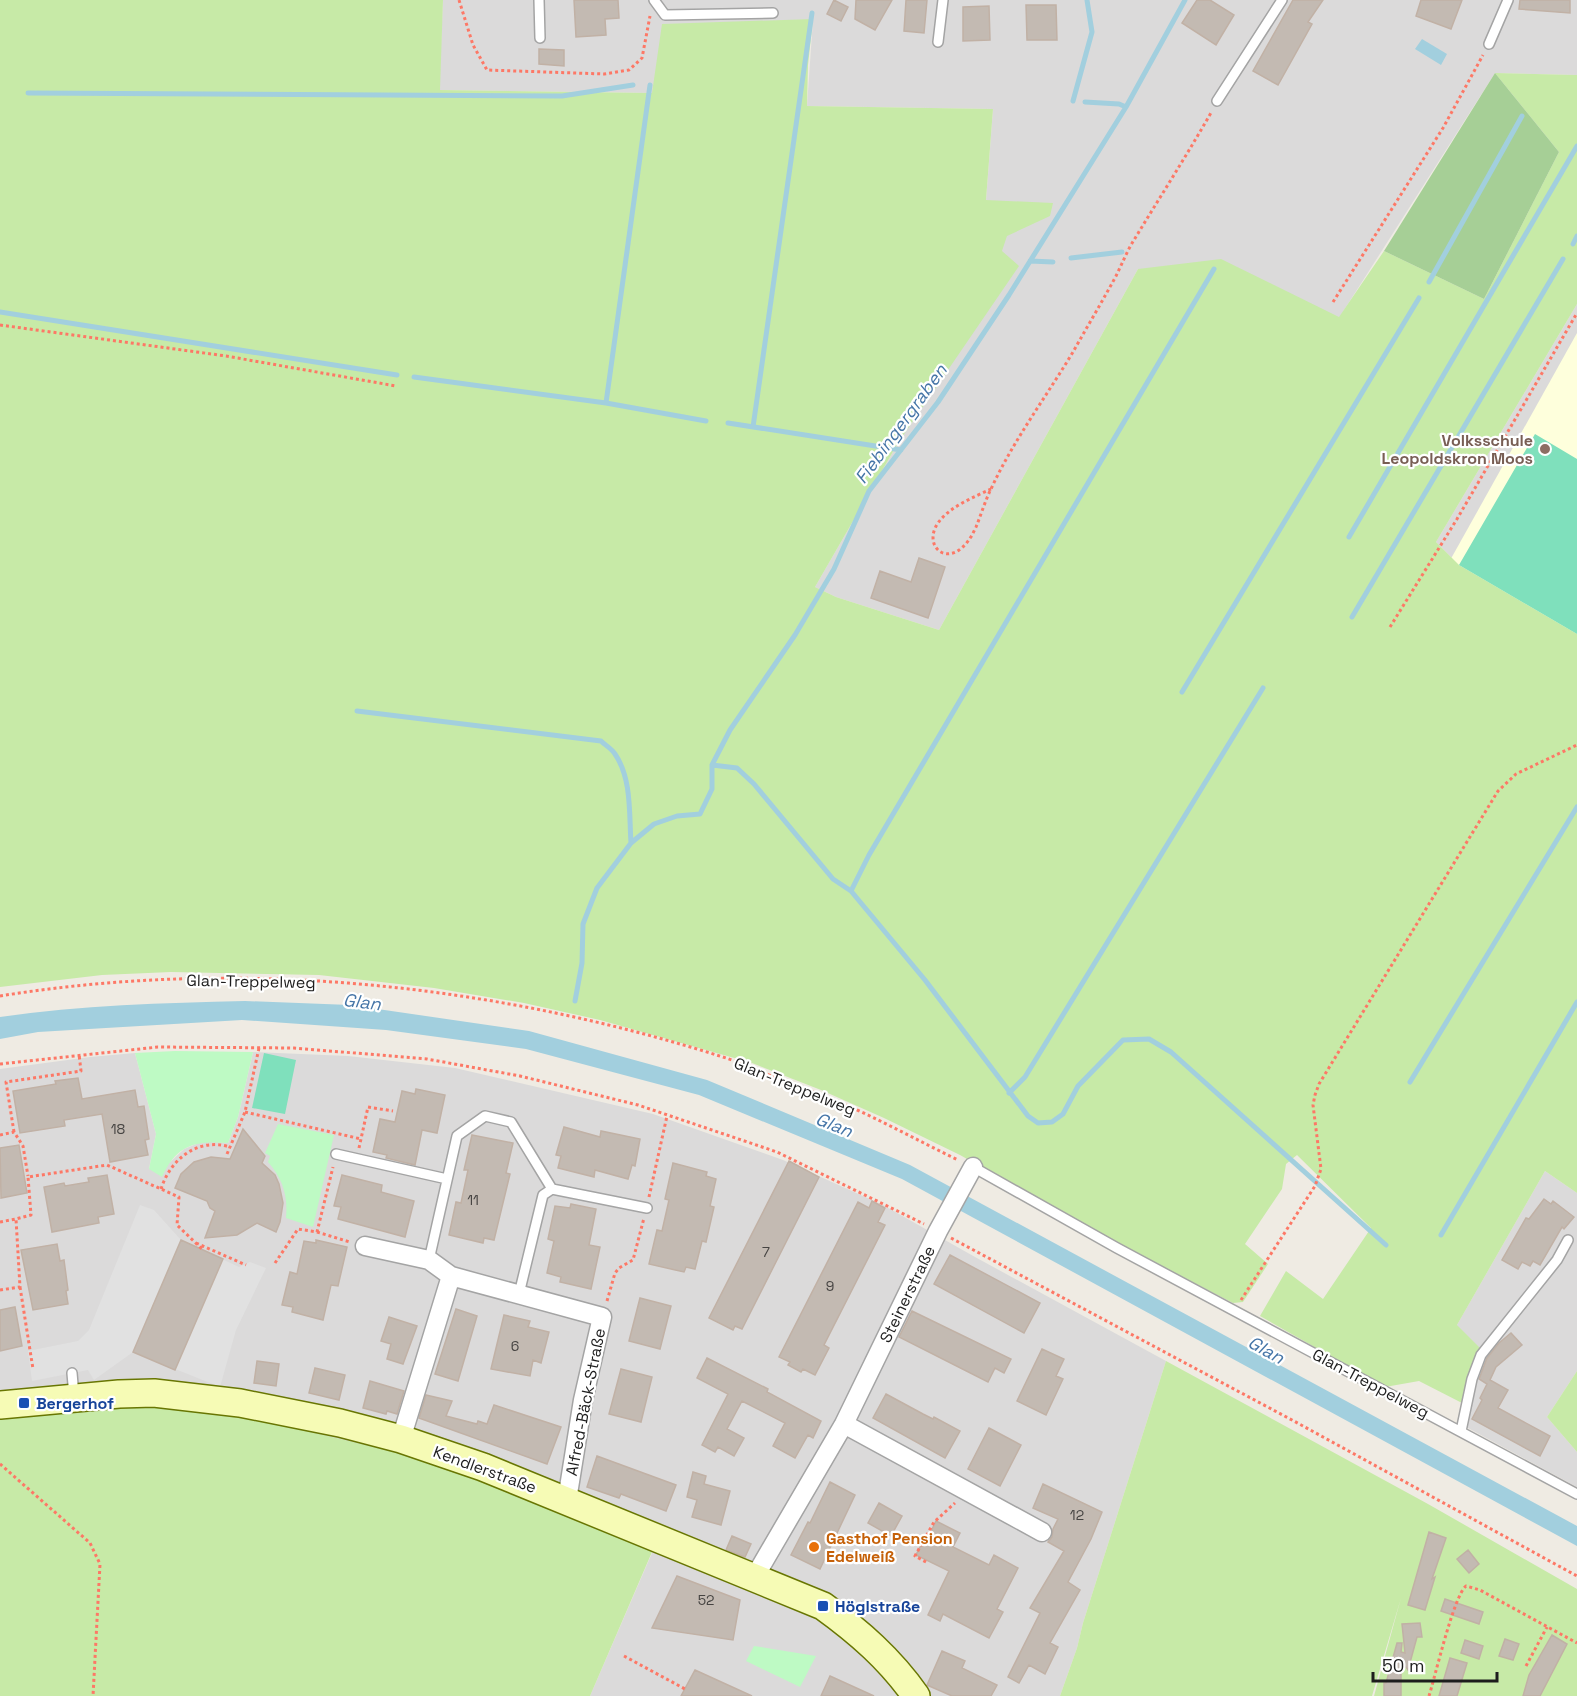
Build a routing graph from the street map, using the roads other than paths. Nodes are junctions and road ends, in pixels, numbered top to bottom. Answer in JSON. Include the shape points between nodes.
{"nodes":[{"id":1,"x":539,"y":0,"type":"edge"},
{"id":2,"x":654,"y":0,"type":"edge"},
{"id":3,"x":943,"y":0,"type":"edge"},
{"id":4,"x":1282,"y":0,"type":"edge"},
{"id":5,"x":1508,"y":0,"type":"edge"},
{"id":6,"x":773,"y":13,"type":"dead end"},
{"id":7,"x":540,"y":38,"type":"dead end"},
{"id":8,"x":938,"y":42,"type":"dead end"},
{"id":9,"x":1489,"y":44,"type":"road end"},
{"id":10,"x":1217,"y":102,"type":"road end"},
{"id":11,"x":336,"y":1154,"type":"road end"},
{"id":12,"x":972,"y":1170,"type":"joint"},
{"id":13,"x":447,"y":1179,"type":"junction"},
{"id":14,"x":552,"y":1189,"type":"junction"},
{"id":15,"x":647,"y":1208,"type":"dead end"},
{"id":16,"x":1568,"y":1240,"type":"dead end"},
{"id":17,"x":365,"y":1246,"type":"road end"},
{"id":18,"x":429,"y":1260,"type":"junction"},
{"id":19,"x":451,"y":1276,"type":"junction"},
{"id":20,"x":519,"y":1294,"type":"junction"},
{"id":21,"x":0,"y":1405,"type":"edge"},
{"id":22,"x":844,"y":1424,"type":"junction"},
{"id":23,"x":1461,"y":1431,"type":"junction"},
{"id":24,"x":401,"y":1439,"type":"junction"},
{"id":25,"x":1577,"y":1494,"type":"edge"},
{"id":26,"x":567,"y":1500,"type":"junction"},
{"id":27,"x":1042,"y":1532,"type":"dead end"},
{"id":28,"x":754,"y":1578,"type":"junction"},
{"id":29,"x":912,"y":1694,"type":"edge"}],
"edges":[{"from":1,"to":7,"type":"lane"},
{"from":2,"to":6,"type":"lane","via":[[665,15]]},
{"from":3,"to":8,"type":"lane"},
{"from":4,"to":10,"type":"lane"},
{"from":5,"to":9,"type":"lane"},
{"from":11,"to":13,"type":"lane"},
{"from":12,"to":22,"type":"street","name":"Steinerstraße"},
{"from":12,"to":23,"type":"lane","name":"Glan-Treppelweg"},
{"from":13,"to":14,"type":"lane","via":[[457,1136],[484,1116],[511,1122]]},
{"from":13,"to":18,"type":"lane"},
{"from":14,"to":15,"type":"lane"},
{"from":14,"to":20,"type":"lane","via":[[543,1195]]},
{"from":16,"to":23,"type":"lane","via":[[1557,1260],[1481,1355]]},
{"from":17,"to":18,"type":"street","name":"Alfred-Bäck-Straße"},
{"from":18,"to":19,"type":"street","name":"Alfred-Bäck-Straße"},
{"from":19,"to":20,"type":"street","name":"Alfred-Bäck-Straße"},
{"from":19,"to":24,"type":"street"},
{"from":20,"to":26,"type":"street","name":"Alfred-Bäck-Straße","via":[[602,1317]]},
{"from":21,"to":24,"type":"street","name":"Kendlerstraße","via":[[73,1386],[118,1394],[154,1393],[240,1403],[330,1420]]},
{"from":22,"to":27,"type":"street"},
{"from":22,"to":28,"type":"street","name":"Steinerstraße"},
{"from":23,"to":25,"type":"lane","name":"Glan-Treppelweg"},
{"from":24,"to":26,"type":"street","name":"Kendlerstraße"},
{"from":26,"to":28,"type":"street","name":"Kendlerstraße"},
{"from":28,"to":29,"type":"street","name":"Kendlerstraße","via":[[823,1606],[881,1653]]}]}
